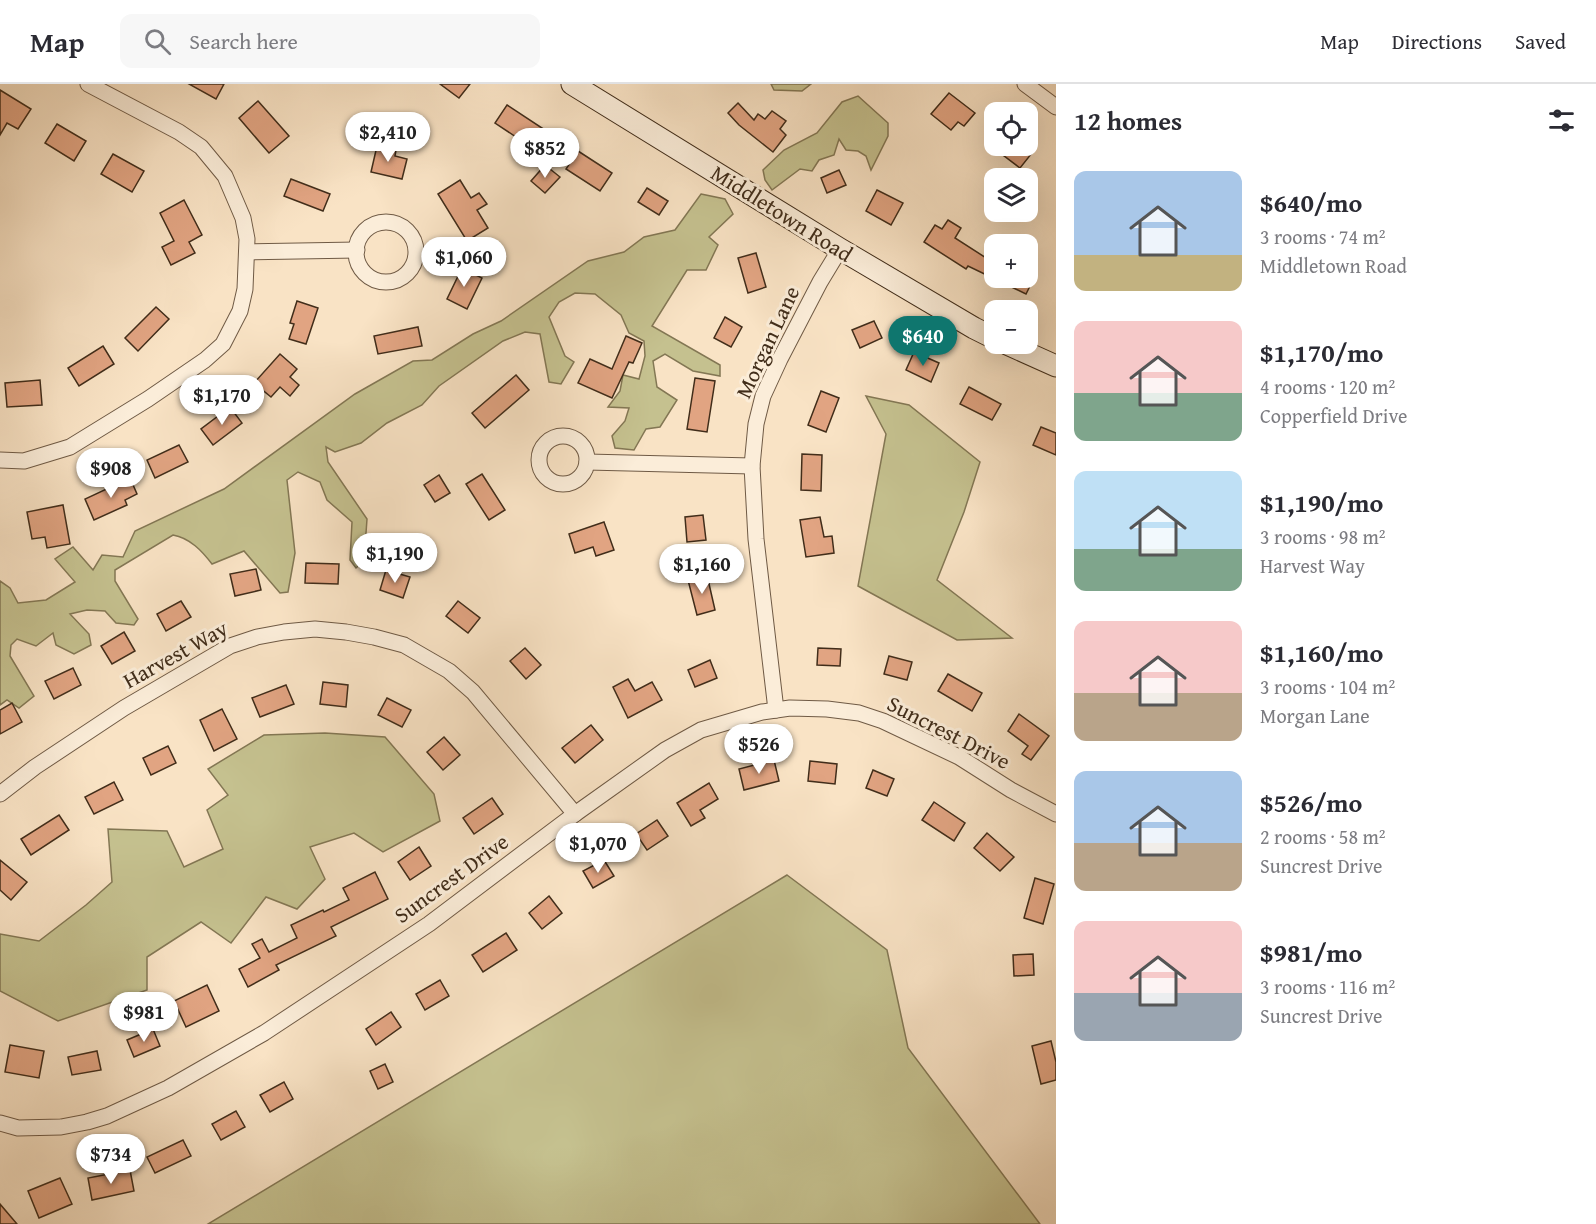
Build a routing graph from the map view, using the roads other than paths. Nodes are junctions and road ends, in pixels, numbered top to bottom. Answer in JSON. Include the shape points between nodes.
{"nodes":[{"id":1,"x":88,"y":84,"type":"edge"},
{"id":2,"x":572,"y":84,"type":"edge"},
{"id":3,"x":1025,"y":84,"type":"edge"},
{"id":4,"x":1056,"y":107,"type":"edge"},
{"id":5,"x":840,"y":249,"type":"junction"},
{"id":6,"x":357,"y":250,"type":"dead end"},
{"id":7,"x":248,"y":252,"type":"junction"},
{"id":8,"x":984,"y":333,"type":"edge"},
{"id":9,"x":1029,"y":354,"type":"edge"},
{"id":10,"x":1056,"y":366,"type":"edge"},
{"id":11,"x":0,"y":460,"type":"edge"},
{"id":12,"x":587,"y":462,"type":"dead end"},
{"id":13,"x":752,"y":466,"type":"junction"},
{"id":14,"x":776,"y":710,"type":"junction"},
{"id":15,"x":0,"y":794,"type":"edge"},
{"id":16,"x":575,"y":814,"type":"junction"},
{"id":17,"x":1056,"y":814,"type":"edge"},
{"id":18,"x":0,"y":1123,"type":"edge"}],
"edges":[{"from":1,"to":7,"type":"street","via":[[201,147],[225,176],[243,218]]},
{"from":2,"to":5,"type":"street","name":"Middletown Road"},
{"from":3,"to":4,"type":"street"},
{"from":5,"to":8,"type":"street","name":"Middletown Road"},
{"from":5,"to":13,"type":"street","name":"Morgan Lane","via":[[763,396]]},
{"from":6,"to":7,"type":"street"},
{"from":7,"to":11,"type":"street","via":[[240,311],[223,344],[205,360],[70,447],[24,461]]},
{"from":9,"to":10,"type":"street"},
{"from":12,"to":13,"type":"street"},
{"from":13,"to":14,"type":"street","name":"Morgan Lane","via":[[756,539]]},
{"from":14,"to":16,"type":"street","name":"Suncrest Drive","via":[[701,730],[665,750]]},
{"from":14,"to":17,"type":"street","name":"Suncrest Drive","via":[[827,709],[884,721],[959,757]]},
{"from":15,"to":16,"type":"street","name":"Harvest Way","via":[[124,708],[230,646],[275,633],[315,629],[355,633],[404,645],[449,671],[473,692]]},
{"from":16,"to":18,"type":"street","name":"Suncrest Drive","via":[[429,924],[264,1033],[168,1088],[87,1122],[18,1128]]}]}
